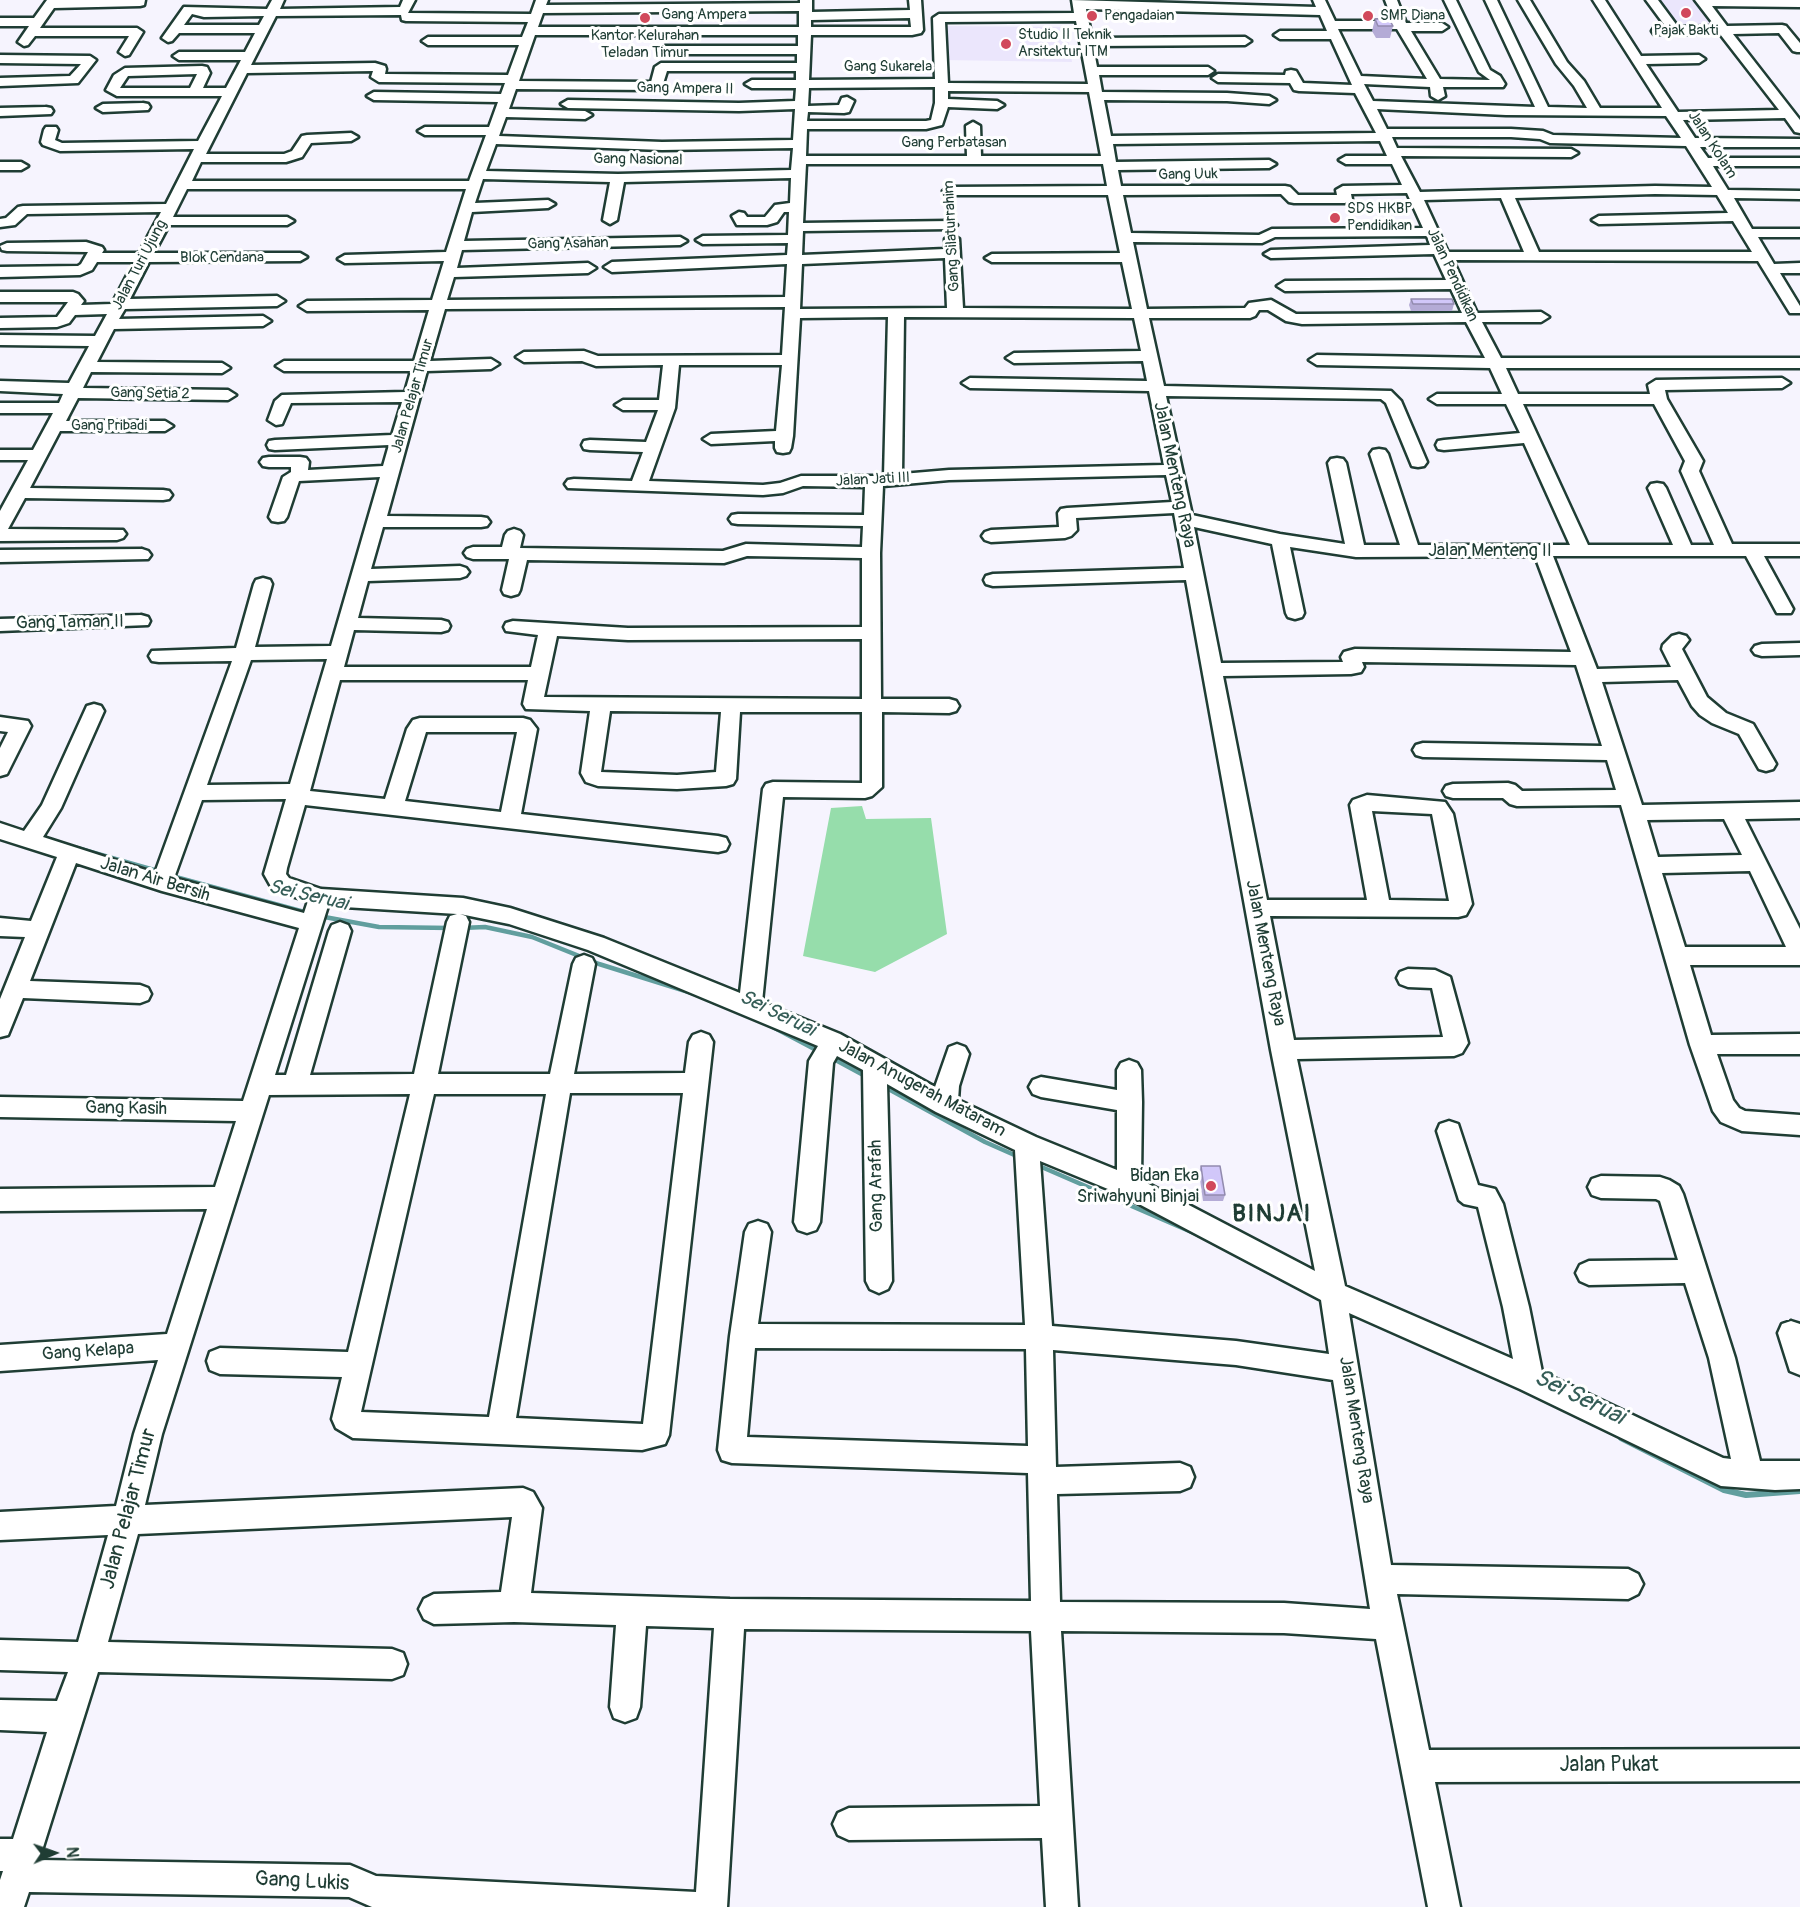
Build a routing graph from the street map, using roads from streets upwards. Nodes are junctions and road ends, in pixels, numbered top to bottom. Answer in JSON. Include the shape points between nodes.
{"nodes":[{"id":1,"x":915,"y":0,"type":"edge"},
{"id":2,"x":1391,"y":0,"type":"edge"},
{"id":3,"x":1450,"y":0,"type":"edge"},
{"id":4,"x":1491,"y":0,"type":"edge"},
{"id":5,"x":1524,"y":0,"type":"edge"},
{"id":6,"x":1599,"y":0,"type":"edge"},
{"id":7,"x":1652,"y":0,"type":"edge"},
{"id":8,"x":876,"y":1,"type":"edge"},
{"id":9,"x":1702,"y":1,"type":"edge"},
{"id":10,"x":52,"y":2,"type":"edge"},
{"id":11,"x":1800,"y":3,"type":"edge"},
{"id":12,"x":1288,"y":5,"type":"edge"},
{"id":13,"x":274,"y":6,"type":"edge"},
{"id":14,"x":632,"y":6,"type":"edge"},
{"id":15,"x":1080,"y":7,"type":"edge"},
{"id":16,"x":806,"y":8,"type":"edge"},
{"id":17,"x":1226,"y":8,"type":"junction"},
{"id":18,"x":406,"y":9,"type":"edge"},
{"id":19,"x":139,"y":14,"type":"edge"},
{"id":20,"x":879,"y":14,"type":"junction"},
{"id":21,"x":916,"y":14,"type":"junction"},
{"id":22,"x":94,"y":18,"type":"dead end"},
{"id":23,"x":535,"y":20,"type":"edge"},
{"id":24,"x":0,"y":22,"type":"edge"},
{"id":25,"x":1330,"y":23,"type":"edge"},
{"id":26,"x":1231,"y":25,"type":"dead end"},
{"id":27,"x":1402,"y":26,"type":"junction"},
{"id":28,"x":35,"y":27,"type":"junction"},
{"id":29,"x":1442,"y":27,"type":"dead end"},
{"id":30,"x":261,"y":29,"type":"junction"},
{"id":31,"x":1725,"y":30,"type":"junction"},
{"id":32,"x":630,"y":31,"type":"junction"},
{"id":33,"x":805,"y":31,"type":"junction"},
{"id":34,"x":1658,"y":31,"type":"dead end"},
{"id":35,"x":1675,"y":31,"type":"junction"},
{"id":36,"x":83,"y":33,"type":"junction"},
{"id":37,"x":1283,"y":40,"type":"dead end"},
{"id":38,"x":428,"y":41,"type":"dead end"},
{"id":39,"x":1087,"y":42,"type":"junction"},
{"id":40,"x":1245,"y":42,"type":"dead end"},
{"id":41,"x":1800,"y":48,"type":"edge"},
{"id":42,"x":665,"y":50,"type":"dead end"},
{"id":43,"x":804,"y":50,"type":"junction"},
{"id":44,"x":130,"y":55,"type":"dead end"},
{"id":45,"x":69,"y":56,"type":"dead end"},
{"id":46,"x":168,"y":56,"type":"dead end"},
{"id":47,"x":245,"y":62,"type":"junction"},
{"id":48,"x":1697,"y":64,"type":"dead end"},
{"id":49,"x":1642,"y":65,"type":"junction"},
{"id":50,"x":3,"y":66,"type":"edge"},
{"id":51,"x":803,"y":67,"type":"junction"},
{"id":52,"x":1093,"y":71,"type":"junction"},
{"id":53,"x":0,"y":82,"type":"edge"},
{"id":54,"x":802,"y":83,"type":"junction"},
{"id":55,"x":752,"y":84,"type":"dead end"},
{"id":56,"x":941,"y":85,"type":"junction"},
{"id":57,"x":1358,"y":85,"type":"junction"},
{"id":58,"x":1437,"y":90,"type":"junction"},
{"id":59,"x":195,"y":92,"type":"junction"},
{"id":60,"x":1097,"y":92,"type":"junction"},
{"id":61,"x":506,"y":94,"type":"junction"},
{"id":62,"x":374,"y":96,"type":"dead end"},
{"id":63,"x":226,"y":99,"type":"junction"},
{"id":64,"x":1269,"y":100,"type":"dead end"},
{"id":65,"x":847,"y":101,"type":"dead end"},
{"id":66,"x":942,"y":103,"type":"junction"},
{"id":67,"x":997,"y":105,"type":"dead end"},
{"id":68,"x":153,"y":106,"type":"dead end"},
{"id":69,"x":188,"y":106,"type":"dead end"},
{"id":70,"x":103,"y":108,"type":"dead end"},
{"id":71,"x":568,"y":109,"type":"junction"},
{"id":72,"x":46,"y":111,"type":"dead end"},
{"id":73,"x":1543,"y":111,"type":"junction"},
{"id":74,"x":0,"y":112,"type":"edge"},
{"id":75,"x":1372,"y":112,"type":"junction"},
{"id":76,"x":1596,"y":112,"type":"junction"},
{"id":77,"x":801,"y":113,"type":"junction"},
{"id":78,"x":1672,"y":114,"type":"junction"},
{"id":79,"x":1789,"y":114,"type":"junction"},
{"id":80,"x":595,"y":116,"type":"dead end"},
{"id":81,"x":1454,"y":121,"type":"dead end"},
{"id":82,"x":973,"y":126,"type":"dead end"},
{"id":83,"x":1800,"y":129,"type":"edge"},
{"id":84,"x":51,"y":130,"type":"dead end"},
{"id":85,"x":1385,"y":135,"type":"junction"},
{"id":86,"x":351,"y":137,"type":"dead end"},
{"id":87,"x":490,"y":139,"type":"junction"},
{"id":88,"x":1106,"y":140,"type":"junction"},
{"id":89,"x":559,"y":142,"type":"junction"},
{"id":90,"x":1800,"y":143,"type":"edge"},
{"id":91,"x":799,"y":144,"type":"junction"},
{"id":92,"x":200,"y":151,"type":"junction"},
{"id":93,"x":1697,"y":153,"type":"junction"},
{"id":94,"x":1395,"y":156,"type":"junction"},
{"id":95,"x":948,"y":159,"type":"junction"},
{"id":96,"x":974,"y":160,"type":"junction"},
{"id":97,"x":1346,"y":160,"type":"dead end"},
{"id":98,"x":1800,"y":162,"type":"edge"},
{"id":99,"x":1110,"y":163,"type":"junction"},
{"id":100,"x":1269,"y":164,"type":"dead end"},
{"id":101,"x":0,"y":166,"type":"edge"},
{"id":102,"x":21,"y":166,"type":"dead end"},
{"id":103,"x":798,"y":167,"type":"junction"},
{"id":104,"x":618,"y":178,"type":"junction"},
{"id":105,"x":476,"y":180,"type":"junction"},
{"id":106,"x":183,"y":185,"type":"junction"},
{"id":107,"x":1115,"y":192,"type":"junction"},
{"id":108,"x":1413,"y":192,"type":"junction"},
{"id":109,"x":1723,"y":192,"type":"junction"},
{"id":110,"x":1506,"y":194,"type":"junction"},
{"id":111,"x":1800,"y":195,"type":"edge"},
{"id":112,"x":548,"y":204,"type":"dead end"},
{"id":113,"x":796,"y":207,"type":"junction"},
{"id":114,"x":466,"y":208,"type":"junction"},
{"id":115,"x":950,"y":208,"type":"junction"},
{"id":116,"x":168,"y":214,"type":"junction"},
{"id":117,"x":739,"y":216,"type":"dead end"},
{"id":118,"x":1739,"y":218,"type":"junction"},
{"id":119,"x":610,"y":220,"type":"dead end"},
{"id":120,"x":1599,"y":220,"type":"dead end"},
{"id":121,"x":287,"y":221,"type":"dead end"},
{"id":122,"x":0,"y":223,"type":"edge"},
{"id":123,"x":1431,"y":232,"type":"junction"},
{"id":124,"x":795,"y":233,"type":"junction"},
{"id":125,"x":1749,"y":233,"type":"junction"},
{"id":126,"x":1800,"y":233,"type":"edge"},
{"id":127,"x":1124,"y":237,"type":"junction"},
{"id":128,"x":703,"y":240,"type":"dead end"},
{"id":129,"x":680,"y":241,"type":"dead end"},
{"id":130,"x":7,"y":247,"type":"dead end"},
{"id":131,"x":454,"y":251,"type":"junction"},
{"id":132,"x":1440,"y":252,"type":"junction"},
{"id":133,"x":953,"y":253,"type":"junction"},
{"id":134,"x":1271,"y":254,"type":"dead end"},
{"id":135,"x":1533,"y":256,"type":"junction"},
{"id":136,"x":300,"y":257,"type":"dead end"},
{"id":137,"x":1128,"y":257,"type":"junction"},
{"id":138,"x":94,"y":258,"type":"junction"},
{"id":139,"x":144,"y":258,"type":"junction"},
{"id":140,"x":992,"y":258,"type":"dead end"},
{"id":141,"x":345,"y":259,"type":"dead end"},
{"id":142,"x":793,"y":259,"type":"junction"},
{"id":143,"x":1767,"y":263,"type":"junction"},
{"id":144,"x":588,"y":267,"type":"dead end"},
{"id":145,"x":612,"y":267,"type":"dead end"},
{"id":146,"x":1800,"y":268,"type":"edge"},
{"id":147,"x":0,"y":272,"type":"edge"},
{"id":148,"x":448,"y":273,"type":"junction"},
{"id":149,"x":1455,"y":284,"type":"junction"},
{"id":150,"x":1285,"y":286,"type":"dead end"},
{"id":151,"x":0,"y":297,"type":"edge"},
{"id":152,"x":277,"y":301,"type":"dead end"},
{"id":153,"x":1794,"y":301,"type":"edge"},
{"id":154,"x":439,"y":305,"type":"junction"},
{"id":155,"x":118,"y":306,"type":"junction"},
{"id":156,"x":307,"y":306,"type":"dead end"},
{"id":157,"x":791,"y":308,"type":"junction"},
{"id":158,"x":72,"y":310,"type":"junction"},
{"id":159,"x":896,"y":312,"type":"junction"},
{"id":160,"x":955,"y":312,"type":"junction"},
{"id":161,"x":1140,"y":314,"type":"junction"},
{"id":162,"x":1541,"y":317,"type":"dead end"},
{"id":163,"x":1472,"y":318,"type":"junction"},
{"id":164,"x":263,"y":321,"type":"dead end"},
{"id":165,"x":0,"y":323,"type":"edge"},
{"id":166,"x":109,"y":324,"type":"junction"},
{"id":167,"x":0,"y":340,"type":"edge"},
{"id":168,"x":100,"y":341,"type":"junction"},
{"id":169,"x":1590,"y":349,"type":"dead end"},
{"id":170,"x":1149,"y":356,"type":"junction"},
{"id":171,"x":1492,"y":356,"type":"junction"},
{"id":172,"x":524,"y":357,"type":"dead end"},
{"id":173,"x":1014,"y":358,"type":"dead end"},
{"id":174,"x":790,"y":360,"type":"junction"},
{"id":175,"x":1317,"y":360,"type":"dead end"},
{"id":176,"x":671,"y":361,"type":"junction"},
{"id":177,"x":491,"y":363,"type":"dead end"},
{"id":178,"x":1800,"y":363,"type":"edge"},
{"id":179,"x":422,"y":365,"type":"junction"},
{"id":180,"x":284,"y":366,"type":"dead end"},
{"id":181,"x":86,"y":367,"type":"junction"},
{"id":182,"x":222,"y":368,"type":"dead end"},
{"id":183,"x":970,"y":383,"type":"dead end"},
{"id":184,"x":1782,"y":383,"type":"dead end"},
{"id":185,"x":0,"y":386,"type":"edge"},
{"id":186,"x":1156,"y":389,"type":"junction"},
{"id":187,"x":228,"y":395,"type":"dead end"},
{"id":188,"x":70,"y":396,"type":"junction"},
{"id":189,"x":413,"y":397,"type":"junction"},
{"id":190,"x":1512,"y":397,"type":"junction"},
{"id":191,"x":1437,"y":399,"type":"dead end"},
{"id":192,"x":1659,"y":399,"type":"junction"},
{"id":193,"x":623,"y":405,"type":"dead end"},
{"id":194,"x":667,"y":405,"type":"junction"},
{"id":195,"x":0,"y":408,"type":"edge"},
{"id":196,"x":276,"y":420,"type":"dead end"},
{"id":197,"x":54,"y":426,"type":"junction"},
{"id":198,"x":165,"y":426,"type":"dead end"},
{"id":199,"x":1530,"y":437,"type":"junction"},
{"id":200,"x":711,"y":439,"type":"dead end"},
{"id":201,"x":400,"y":440,"type":"junction"},
{"id":202,"x":275,"y":445,"type":"dead end"},
{"id":203,"x":590,"y":445,"type":"dead end"},
{"id":204,"x":1444,"y":445,"type":"dead end"},
{"id":205,"x":653,"y":447,"type":"junction"},
{"id":206,"x":0,"y":454,"type":"edge"},
{"id":207,"x":1379,"y":454,"type":"dead end"},
{"id":208,"x":38,"y":455,"type":"junction"},
{"id":209,"x":269,"y":462,"type":"dead end"},
{"id":210,"x":1418,"y":462,"type":"dead end"},
{"id":211,"x":1337,"y":463,"type":"dead end"},
{"id":212,"x":1173,"y":470,"type":"junction"},
{"id":213,"x":391,"y":471,"type":"junction"},
{"id":214,"x":299,"y":475,"type":"junction"},
{"id":215,"x":893,"y":480,"type":"junction"},
{"id":216,"x":874,"y":482,"type":"junction"},
{"id":217,"x":574,"y":484,"type":"dead end"},
{"id":218,"x":639,"y":486,"type":"junction"},
{"id":219,"x":1657,"y":488,"type":"dead end"},
{"id":220,"x":18,"y":493,"type":"junction"},
{"id":221,"x":163,"y":495,"type":"dead end"},
{"id":222,"x":4,"y":512,"type":"edge"},
{"id":223,"x":1182,"y":513,"type":"junction"},
{"id":224,"x":278,"y":518,"type":"dead end"},
{"id":225,"x":738,"y":519,"type":"dead end"},
{"id":226,"x":377,"y":521,"type":"junction"},
{"id":227,"x":871,"y":521,"type":"junction"},
{"id":228,"x":481,"y":522,"type":"dead end"},
{"id":229,"x":0,"y":528,"type":"edge"},
{"id":230,"x":117,"y":534,"type":"dead end"},
{"id":231,"x":0,"y":535,"type":"edge"},
{"id":232,"x":514,"y":535,"type":"dead end"},
{"id":233,"x":991,"y":536,"type":"dead end"},
{"id":234,"x":1280,"y":540,"type":"junction"},
{"id":235,"x":1582,"y":550,"type":"junction"},
{"id":236,"x":1684,"y":550,"type":"junction"},
{"id":237,"x":1752,"y":550,"type":"junction"},
{"id":238,"x":1800,"y":550,"type":"edge"},
{"id":239,"x":1356,"y":551,"type":"junction"},
{"id":240,"x":1411,"y":551,"type":"junction"},
{"id":241,"x":1542,"y":551,"type":"junction"},
{"id":242,"x":1726,"y":551,"type":"junction"},
{"id":243,"x":473,"y":553,"type":"dead end"},
{"id":244,"x":871,"y":553,"type":"junction"},
{"id":245,"x":515,"y":554,"type":"junction"},
{"id":246,"x":0,"y":555,"type":"edge"},
{"id":247,"x":142,"y":555,"type":"dead end"},
{"id":248,"x":460,"y":572,"type":"dead end"},
{"id":249,"x":1194,"y":574,"type":"junction"},
{"id":250,"x":362,"y":575,"type":"junction"},
{"id":251,"x":993,"y":580,"type":"dead end"},
{"id":252,"x":263,"y":584,"type":"dead end"},
{"id":253,"x":511,"y":590,"type":"dead end"},
{"id":254,"x":1784,"y":609,"type":"dead end"},
{"id":255,"x":1295,"y":613,"type":"dead end"},
{"id":256,"x":141,"y":621,"type":"dead end"},
{"id":257,"x":347,"y":624,"type":"junction"},
{"id":258,"x":0,"y":625,"type":"edge"},
{"id":259,"x":441,"y":626,"type":"dead end"},
{"id":260,"x":513,"y":627,"type":"dead end"},
{"id":261,"x":549,"y":629,"type":"junction"},
{"id":262,"x":873,"y":633,"type":"junction"},
{"id":263,"x":1679,"y":640,"type":"dead end"},
{"id":264,"x":1800,"y":649,"type":"edge"},
{"id":265,"x":1762,"y":650,"type":"dead end"},
{"id":266,"x":339,"y":652,"type":"junction"},
{"id":267,"x":244,"y":653,"type":"junction"},
{"id":268,"x":159,"y":656,"type":"dead end"},
{"id":269,"x":1586,"y":668,"type":"junction"},
{"id":270,"x":1211,"y":670,"type":"junction"},
{"id":271,"x":333,"y":673,"type":"junction"},
{"id":272,"x":539,"y":674,"type":"junction"},
{"id":273,"x":1684,"y":674,"type":"junction"},
{"id":274,"x":731,"y":705,"type":"junction"},
{"id":275,"x":871,"y":705,"type":"junction"},
{"id":276,"x":601,"y":706,"type":"junction"},
{"id":277,"x":949,"y":706,"type":"dead end"},
{"id":278,"x":94,"y":711,"type":"dead end"},
{"id":279,"x":0,"y":724,"type":"edge"},
{"id":280,"x":1423,"y":750,"type":"dead end"},
{"id":281,"x":1613,"y":753,"type":"junction"},
{"id":282,"x":1766,"y":764,"type":"dead end"},
{"id":283,"x":0,"y":770,"type":"edge"},
{"id":284,"x":1453,"y":791,"type":"dead end"},
{"id":285,"x":194,"y":793,"type":"junction"},
{"id":286,"x":299,"y":794,"type":"junction"},
{"id":287,"x":1631,"y":805,"type":"junction"},
{"id":288,"x":393,"y":808,"type":"junction"},
{"id":289,"x":1732,"y":813,"type":"junction"},
{"id":290,"x":1798,"y":814,"type":"edge"},
{"id":291,"x":509,"y":822,"type":"junction"},
{"id":292,"x":0,"y":831,"type":"edge"},
{"id":293,"x":32,"y":836,"type":"junction"},
{"id":294,"x":718,"y":844,"type":"dead end"},
{"id":295,"x":69,"y":854,"type":"junction"},
{"id":296,"x":1756,"y":863,"type":"junction"},
{"id":297,"x":1649,"y":865,"type":"junction"},
{"id":298,"x":162,"y":883,"type":"junction"},
{"id":299,"x":1379,"y":907,"type":"junction"},
{"id":300,"x":1256,"y":908,"type":"junction"},
{"id":301,"x":316,"y":912,"type":"junction"},
{"id":302,"x":0,"y":927,"type":"edge"},
{"id":303,"x":457,"y":927,"type":"dead end"},
{"id":304,"x":40,"y":930,"type":"junction"},
{"id":305,"x":340,"y":931,"type":"dead end"},
{"id":306,"x":1800,"y":954,"type":"edge"},
{"id":307,"x":1676,"y":956,"type":"junction"},
{"id":308,"x":584,"y":964,"type":"dead end"},
{"id":309,"x":1408,"y":978,"type":"dead end"},
{"id":310,"x":12,"y":983,"type":"edge"},
{"id":311,"x":140,"y":994,"type":"dead end"},
{"id":312,"x":750,"y":1009,"type":"junction"},
{"id":313,"x":0,"y":1028,"type":"edge"},
{"id":314,"x":700,"y":1042,"type":"dead end"},
{"id":315,"x":1800,"y":1044,"type":"edge"},
{"id":316,"x":1702,"y":1045,"type":"junction"},
{"id":317,"x":1284,"y":1050,"type":"junction"},
{"id":318,"x":827,"y":1051,"type":"junction"},
{"id":319,"x":957,"y":1054,"type":"dead end"},
{"id":320,"x":1129,"y":1070,"type":"dead end"},
{"id":321,"x":875,"y":1078,"type":"junction"},
{"id":322,"x":560,"y":1082,"type":"junction"},
{"id":323,"x":695,"y":1083,"type":"junction"},
{"id":324,"x":424,"y":1085,"type":"junction"},
{"id":325,"x":295,"y":1086,"type":"junction"},
{"id":326,"x":1041,"y":1087,"type":"dead end"},
{"id":327,"x":256,"y":1098,"type":"junction"},
{"id":328,"x":1130,"y":1102,"type":"junction"},
{"id":329,"x":945,"y":1105,"type":"junction"},
{"id":330,"x":0,"y":1107,"type":"edge"},
{"id":331,"x":1800,"y":1125,"type":"edge"},
{"id":332,"x":1449,"y":1131,"type":"dead end"},
{"id":333,"x":1028,"y":1158,"type":"junction"},
{"id":334,"x":1129,"y":1186,"type":"junction"},
{"id":335,"x":1601,"y":1187,"type":"dead end"},
{"id":336,"x":225,"y":1198,"type":"junction"},
{"id":337,"x":0,"y":1200,"type":"edge"},
{"id":338,"x":807,"y":1222,"type":"dead end"},
{"id":339,"x":758,"y":1232,"type":"dead end"},
{"id":340,"x":1694,"y":1271,"type":"junction"},
{"id":341,"x":1589,"y":1272,"type":"dead end"},
{"id":342,"x":879,"y":1281,"type":"dead end"},
{"id":343,"x":1333,"y":1293,"type":"junction"},
{"id":344,"x":1791,"y":1333,"type":"dead end"},
{"id":345,"x":743,"y":1336,"type":"junction"},
{"id":346,"x":1039,"y":1337,"type":"junction"},
{"id":347,"x":176,"y":1346,"type":"junction"},
{"id":348,"x":0,"y":1358,"type":"edge"},
{"id":349,"x":220,"y":1361,"type":"dead end"},
{"id":350,"x":1800,"y":1362,"type":"edge"},
{"id":351,"x":358,"y":1365,"type":"junction"},
{"id":352,"x":1346,"y":1369,"type":"junction"},
{"id":353,"x":1530,"y":1380,"type":"junction"},
{"id":354,"x":500,"y":1431,"type":"junction"},
{"id":355,"x":1042,"y":1471,"type":"junction"},
{"id":356,"x":1749,"y":1475,"type":"junction"},
{"id":357,"x":1800,"y":1475,"type":"edge"},
{"id":358,"x":1180,"y":1477,"type":"dead end"},
{"id":359,"x":123,"y":1520,"type":"junction"},
{"id":360,"x":0,"y":1526,"type":"edge"},
{"id":361,"x":1379,"y":1579,"type":"junction"},
{"id":362,"x":1628,"y":1584,"type":"dead end"},
{"id":363,"x":514,"y":1607,"type":"junction"},
{"id":364,"x":434,"y":1609,"type":"dead end"},
{"id":365,"x":632,"y":1611,"type":"junction"},
{"id":366,"x":730,"y":1614,"type":"junction"},
{"id":367,"x":1046,"y":1617,"type":"junction"},
{"id":368,"x":1389,"y":1625,"type":"junction"},
{"id":369,"x":0,"y":1655,"type":"edge"},
{"id":370,"x":89,"y":1656,"type":"junction"},
{"id":371,"x":392,"y":1664,"type":"dead end"},
{"id":372,"x":625,"y":1707,"type":"dead end"},
{"id":373,"x":0,"y":1715,"type":"edge"},
{"id":374,"x":67,"y":1717,"type":"junction"},
{"id":375,"x":1800,"y":1765,"type":"edge"},
{"id":376,"x":1417,"y":1766,"type":"junction"},
{"id":377,"x":1057,"y":1822,"type":"junction"},
{"id":378,"x":849,"y":1824,"type":"dead end"},
{"id":379,"x":13,"y":1862,"type":"edge"},
{"id":380,"x":8,"y":1907,"type":"edge"},
{"id":381,"x":693,"y":1907,"type":"edge"},
{"id":382,"x":711,"y":1907,"type":"edge"},
{"id":383,"x":1062,"y":1907,"type":"edge"},
{"id":384,"x":1444,"y":1907,"type":"edge"}],
"edges":[{"from":1,"to":21,"type":"street"},
{"from":2,"to":27,"type":"street"},
{"from":3,"to":58,"type":"street","via":[[1485,72],[1494,76],[1498,84]]},
{"from":4,"to":73,"type":"street"},
{"from":5,"to":76,"type":"street"},
{"from":6,"to":49,"type":"street","name":"Jalan Kolam"},
{"from":7,"to":35,"type":"street"},
{"from":8,"to":20,"type":"street"},
{"from":9,"to":11,"type":"street"},
{"from":9,"to":31,"type":"street"},
{"from":10,"to":19,"type":"street"},
{"from":10,"to":28,"type":"street"},
{"from":12,"to":17,"type":"street"},
{"from":12,"to":25,"type":"street"},
{"from":13,"to":18,"type":"street"},
{"from":13,"to":30,"type":"street","name":"Jalan Turi Ujung"},
{"from":13,"to":30,"type":"street","via":[[204,13],[188,10],[171,34]]},
{"from":14,"to":16,"type":"street"},
{"from":14,"to":23,"type":"street"},
{"from":14,"to":32,"type":"street"},
{"from":15,"to":17,"type":"street"},
{"from":15,"to":39,"type":"street","name":"Jalan Menteng Raya"},
{"from":15,"to":56,"type":"street","via":[[939,18]]},
{"from":16,"to":20,"type":"street"},
{"from":16,"to":33,"type":"street"},
{"from":17,"to":26,"type":"street"},
{"from":18,"to":23,"type":"street"},
{"from":19,"to":36,"type":"street"},
{"from":19,"to":44,"type":"street"},
{"from":20,"to":21,"type":"street"},
{"from":21,"to":33,"type":"street","name":"Gang Ampera","via":[[917,30],[912,32]]},
{"from":22,"to":36,"type":"street"},
{"from":23,"to":32,"type":"street","name":"Gang Ampera"},
{"from":23,"to":38,"type":"street"},
{"from":23,"to":61,"type":"street","name":"Jalan Pelajar Timur"},
{"from":24,"to":28,"type":"street"},
{"from":25,"to":27,"type":"street"},
{"from":25,"to":37,"type":"street"},
{"from":25,"to":57,"type":"street","name":"Jalan Pendidikan"},
{"from":27,"to":29,"type":"street"},
{"from":27,"to":58,"type":"street"},
{"from":28,"to":36,"type":"street"},
{"from":28,"to":50,"type":"street"},
{"from":30,"to":47,"type":"street","name":"Jalan Turi Ujung"},
{"from":31,"to":35,"type":"street"},
{"from":31,"to":41,"type":"street","via":[[1782,29]]},
{"from":31,"to":79,"type":"street"},
{"from":32,"to":33,"type":"street","name":"Gang Ampera"},
{"from":33,"to":43,"type":"street"},
{"from":34,"to":35,"type":"street"},
{"from":36,"to":45,"type":"street"},
{"from":39,"to":40,"type":"street"},
{"from":39,"to":52,"type":"street","name":"Jalan Menteng Raya"},
{"from":42,"to":43,"type":"street"},
{"from":43,"to":51,"type":"street"},
{"from":46,"to":47,"type":"street"},
{"from":47,"to":61,"type":"street","via":[[375,67],[380,69],[379,78]]},
{"from":47,"to":63,"type":"street","name":"Jalan Turi Ujung"},
{"from":48,"to":49,"type":"street"},
{"from":49,"to":78,"type":"street","name":"Jalan Kolam"},
{"from":50,"to":53,"type":"street","via":[[90,60],[72,80]]},
{"from":51,"to":54,"type":"street"},
{"from":51,"to":61,"type":"street","via":[[661,67],[657,84],[652,86]]},
{"from":52,"to":57,"type":"street","via":[[1292,76],[1299,87]]},
{"from":52,"to":60,"type":"street","name":"Jalan Menteng Raya"},
{"from":54,"to":55,"type":"street","name":"Gang Sukarela"},
{"from":54,"to":56,"type":"street","name":"Gang Sukarela"},
{"from":54,"to":77,"type":"street"},
{"from":56,"to":60,"type":"street"},
{"from":56,"to":66,"type":"street","name":"Gang Sukarela"},
{"from":57,"to":58,"type":"street"},
{"from":57,"to":75,"type":"street","name":"Jalan Pendidikan"},
{"from":59,"to":59,"type":"street","via":[[117,92],[113,90],[125,72],[202,70],[204,74]]},
{"from":59,"to":63,"type":"street"},
{"from":60,"to":64,"type":"street"},
{"from":60,"to":88,"type":"street","name":"Jalan Menteng Raya"},
{"from":61,"to":62,"type":"street"},
{"from":61,"to":71,"type":"street"},
{"from":61,"to":87,"type":"street","name":"Jalan Pelajar Timur"},
{"from":63,"to":69,"type":"street"},
{"from":63,"to":92,"type":"street","name":"Jalan Turi Ujung"},
{"from":65,"to":77,"type":"street","via":[[844,109]]},
{"from":66,"to":67,"type":"street"},
{"from":66,"to":77,"type":"street","via":[[938,121],[932,124]]},
{"from":68,"to":70,"type":"street"},
{"from":71,"to":77,"type":"street","name":"Gang Ampera II","via":[[739,107]]},
{"from":71,"to":80,"type":"street"},
{"from":71,"to":89,"type":"street"},
{"from":72,"to":74,"type":"street"},
{"from":73,"to":75,"type":"street"},
{"from":73,"to":76,"type":"street"},
{"from":75,"to":81,"type":"street"},
{"from":75,"to":85,"type":"street","name":"Jalan Pendidikan"},
{"from":76,"to":78,"type":"street"},
{"from":77,"to":91,"type":"street"},
{"from":78,"to":79,"type":"street"},
{"from":78,"to":93,"type":"street","name":"Jalan Kolam"},
{"from":79,"to":83,"type":"street"},
{"from":82,"to":96,"type":"street"},
{"from":84,"to":92,"type":"street","via":[[48,142],[60,147]]},
{"from":85,"to":88,"type":"street"},
{"from":85,"to":93,"type":"street","via":[[1511,133]]},
{"from":85,"to":94,"type":"street","name":"Jalan Pendidikan"},
{"from":86,"to":92,"type":"street","via":[[307,139],[297,153],[286,158]]},
{"from":87,"to":87,"type":"street","via":[[424,138],[463,145]]},
{"from":87,"to":89,"type":"street"},
{"from":87,"to":105,"type":"street","name":"Jalan Pelajar Timur"},
{"from":88,"to":99,"type":"street","name":"Jalan Menteng Raya"},
{"from":89,"to":91,"type":"street","via":[[662,146]]},
{"from":90,"to":93,"type":"street"},
{"from":91,"to":103,"type":"street"},
{"from":92,"to":106,"type":"street","name":"Jalan Turi Ujung"},
{"from":93,"to":94,"type":"street"},
{"from":93,"to":98,"type":"street"},
{"from":93,"to":109,"type":"street","name":"Jalan Kolam"},
{"from":94,"to":97,"type":"street"},
{"from":94,"to":108,"type":"street","name":"Jalan Pendidikan"},
{"from":95,"to":96,"type":"street","name":"Gang Perbatasan"},
{"from":95,"to":103,"type":"street","name":"Gang Perbatasan"},
{"from":95,"to":115,"type":"street","name":"Gang Silaturrahim"},
{"from":96,"to":99,"type":"street","name":"Gang Perbatasan"},
{"from":99,"to":100,"type":"street","name":"Gang Perbatasan"},
{"from":99,"to":107,"type":"street","name":"Jalan Menteng Raya"},
{"from":101,"to":102,"type":"street"},
{"from":103,"to":104,"type":"street","name":"Gang Nasional"},
{"from":103,"to":113,"type":"street"},
{"from":104,"to":105,"type":"street","name":"Gang Nasional"},
{"from":104,"to":119,"type":"street"},
{"from":105,"to":106,"type":"street","name":"Gang Nasional"},
{"from":105,"to":114,"type":"street","name":"Jalan Pelajar Timur"},
{"from":106,"to":116,"type":"street","name":"Jalan Turi Ujung"},
{"from":107,"to":108,"type":"street","name":"Gang Uuk","via":[[1285,190],[1294,200],[1345,199],[1343,189]]},
{"from":107,"to":115,"type":"street","name":"Gang Uuk"},
{"from":107,"to":127,"type":"street","name":"Jalan Menteng Raya"},
{"from":108,"to":110,"type":"street"},
{"from":108,"to":123,"type":"street","name":"Jalan Pendidikan"},
{"from":109,"to":110,"type":"street"},
{"from":109,"to":111,"type":"street"},
{"from":109,"to":118,"type":"street","name":"Jalan Kolam"},
{"from":110,"to":135,"type":"street"},
{"from":112,"to":114,"type":"street"},
{"from":113,"to":117,"type":"street","via":[[780,208],[767,221],[744,222],[739,221]]},
{"from":113,"to":124,"type":"street"},
{"from":114,"to":131,"type":"street","name":"Jalan Pelajar Timur"},
{"from":115,"to":124,"type":"street","name":"Gang Uuk"},
{"from":115,"to":133,"type":"street","name":"Gang Silaturrahim"},
{"from":116,"to":121,"type":"street"},
{"from":116,"to":122,"type":"street","via":[[27,210],[10,222]]},
{"from":116,"to":139,"type":"street","name":"Jalan Turi Ujung"},
{"from":118,"to":120,"type":"street"},
{"from":118,"to":125,"type":"street","name":"Jalan Kolam"},
{"from":123,"to":127,"type":"street","via":[[1272,233],[1262,239]]},
{"from":123,"to":132,"type":"street","name":"Jalan Pendidikan"},
{"from":124,"to":128,"type":"street","name":"Gang Uuk"},
{"from":124,"to":142,"type":"street"},
{"from":125,"to":126,"type":"street"},
{"from":125,"to":143,"type":"street","name":"Jalan Kolam"},
{"from":127,"to":137,"type":"street","name":"Jalan Menteng Raya"},
{"from":129,"to":131,"type":"street","name":"Gang Asahan"},
{"from":130,"to":138,"type":"street","via":[[86,246],[97,250]]},
{"from":131,"to":141,"type":"street","name":"Gang Asahan"},
{"from":131,"to":148,"type":"street","name":"Jalan Pelajar Timur"},
{"from":132,"to":134,"type":"street"},
{"from":132,"to":135,"type":"street"},
{"from":132,"to":149,"type":"street","name":"Jalan Pendidikan"},
{"from":133,"to":142,"type":"street"},
{"from":133,"to":160,"type":"street","name":"Gang Silaturrahim"},
{"from":135,"to":143,"type":"street"},
{"from":136,"to":139,"type":"street","name":"Blok Cendana"},
{"from":137,"to":140,"type":"street"},
{"from":137,"to":161,"type":"street","name":"Jalan Menteng Raya"},
{"from":138,"to":139,"type":"street","name":"Blok Cendana"},
{"from":138,"to":147,"type":"street","via":[[80,270]]},
{"from":139,"to":155,"type":"street","name":"Jalan Turi Ujung"},
{"from":142,"to":145,"type":"street"},
{"from":142,"to":157,"type":"street"},
{"from":143,"to":146,"type":"street"},
{"from":143,"to":153,"type":"street","name":"Jalan Kolam"},
{"from":144,"to":148,"type":"street"},
{"from":148,"to":154,"type":"street","name":"Jalan Pelajar Timur"},
{"from":149,"to":150,"type":"street"},
{"from":149,"to":163,"type":"street","name":"Jalan Pendidikan"},
{"from":151,"to":158,"type":"street","via":[[73,297],[76,301]]},
{"from":152,"to":155,"type":"street"},
{"from":154,"to":156,"type":"street"},
{"from":154,"to":157,"type":"street"},
{"from":154,"to":179,"type":"street","name":"Jalan Pelajar Timur"},
{"from":155,"to":158,"type":"street"},
{"from":155,"to":166,"type":"street","name":"Jalan Turi Ujung"},
{"from":157,"to":159,"type":"street"},
{"from":157,"to":174,"type":"street"},
{"from":158,"to":165,"type":"street","via":[[57,322]]},
{"from":159,"to":160,"type":"street"},
{"from":159,"to":215,"type":"street"},
{"from":160,"to":161,"type":"street"},
{"from":161,"to":163,"type":"street","via":[[1250,313],[1254,306],[1271,305],[1292,318],[1302,319]]},
{"from":161,"to":170,"type":"street","name":"Jalan Menteng Raya"},
{"from":162,"to":163,"type":"street"},
{"from":163,"to":171,"type":"street","name":"Jalan Pendidikan"},
{"from":164,"to":166,"type":"street"},
{"from":166,"to":168,"type":"street","name":"Jalan Turi Ujung"},
{"from":167,"to":168,"type":"street"},
{"from":168,"to":181,"type":"street","name":"Jalan Turi Ujung"},
{"from":169,"to":171,"type":"street"},
{"from":170,"to":173,"type":"street"},
{"from":170,"to":186,"type":"street","name":"Jalan Menteng Raya"},
{"from":171,"to":175,"type":"street"},
{"from":171,"to":178,"type":"street"},
{"from":171,"to":190,"type":"street","name":"Jalan Pendidikan"},
{"from":172,"to":176,"type":"street"},
{"from":174,"to":176,"type":"street"},
{"from":174,"to":200,"type":"street","via":[[784,442]]},
{"from":176,"to":194,"type":"street"},
{"from":177,"to":179,"type":"street"},
{"from":179,"to":180,"type":"street"},
{"from":179,"to":189,"type":"street","name":"Jalan Pelajar Timur"},
{"from":181,"to":182,"type":"street"},
{"from":181,"to":188,"type":"street","name":"Jalan Turi Ujung"},
{"from":183,"to":186,"type":"street"},
{"from":184,"to":192,"type":"street","via":[[1656,384]]},
{"from":185,"to":188,"type":"street"},
{"from":186,"to":210,"type":"street","via":[[1385,394],[1393,401]]},
{"from":186,"to":212,"type":"street","name":"Jalan Menteng Raya"},
{"from":187,"to":188,"type":"street","name":"Gang Setia 2"},
{"from":188,"to":195,"type":"street"},
{"from":188,"to":197,"type":"street","name":"Jalan Turi Ujung"},
{"from":189,"to":196,"type":"street","via":[[288,398]]},
{"from":189,"to":201,"type":"street","name":"Jalan Pelajar Timur"},
{"from":190,"to":191,"type":"street"},
{"from":190,"to":192,"type":"street"},
{"from":190,"to":199,"type":"street","name":"Jalan Pendidikan"},
{"from":192,"to":242,"type":"street","via":[[1694,461],[1690,471]]},
{"from":193,"to":194,"type":"street"},
{"from":194,"to":205,"type":"street"},
{"from":197,"to":198,"type":"street","name":"Gang Pribadi"},
{"from":197,"to":208,"type":"street","name":"Jalan Turi Ujung"},
{"from":199,"to":204,"type":"street"},
{"from":199,"to":235,"type":"street","name":"Jalan Pendidikan"},
{"from":201,"to":202,"type":"street"},
{"from":201,"to":213,"type":"street","name":"Jalan Pelajar Timur"},
{"from":203,"to":205,"type":"street"},
{"from":205,"to":218,"type":"street"},
{"from":206,"to":208,"type":"street"},
{"from":207,"to":240,"type":"street"},
{"from":208,"to":220,"type":"street","name":"Jalan Turi Ujung"},
{"from":209,"to":214,"type":"street","via":[[300,462]]},
{"from":211,"to":239,"type":"street"},
{"from":212,"to":215,"type":"street","name":"Jalan Jati III"},
{"from":212,"to":223,"type":"street","name":"Jalan Menteng Raya"},
{"from":213,"to":214,"type":"street"},
{"from":213,"to":226,"type":"street","name":"Jalan Pelajar Timur"},
{"from":214,"to":224,"type":"street","via":[[292,477]]},
{"from":215,"to":216,"type":"street","name":"Jalan Jati III"},
{"from":216,"to":218,"type":"street","name":"Jalan Jati III","via":[[801,481],[763,490]]},
{"from":216,"to":227,"type":"street"},
{"from":217,"to":218,"type":"street","name":"Jalan Jati III"},
{"from":219,"to":236,"type":"street"},
{"from":220,"to":221,"type":"street"},
{"from":220,"to":222,"type":"street","name":"Jalan Turi Ujung"},
{"from":222,"to":229,"type":"street","name":"Jalan Turi Ujung"},
{"from":223,"to":233,"type":"street","name":"Jalan Menteng II","via":[[1067,513],[1067,531]]},
{"from":223,"to":234,"type":"street","name":"Jalan Menteng II"},
{"from":223,"to":249,"type":"street","name":"Jalan Menteng Raya"},
{"from":225,"to":227,"type":"street"},
{"from":226,"to":228,"type":"street"},
{"from":226,"to":250,"type":"street","name":"Jalan Pelajar Timur"},
{"from":227,"to":244,"type":"street"},
{"from":230,"to":231,"type":"street"},
{"from":232,"to":245,"type":"street"},
{"from":234,"to":239,"type":"street","name":"Jalan Menteng II"},
{"from":234,"to":255,"type":"street"},
{"from":235,"to":236,"type":"street","name":"Jalan Menteng II"},
{"from":235,"to":241,"type":"street","name":"Jalan Menteng II"},
{"from":236,"to":242,"type":"street","name":"Jalan Menteng II"},
{"from":237,"to":238,"type":"street","name":"Jalan Menteng II"},
{"from":237,"to":242,"type":"street","name":"Jalan Menteng II"},
{"from":237,"to":254,"type":"street"},
{"from":239,"to":240,"type":"street","name":"Jalan Menteng II"},
{"from":240,"to":241,"type":"street","name":"Jalan Menteng II"},
{"from":241,"to":269,"type":"street"},
{"from":243,"to":245,"type":"street"},
{"from":244,"to":245,"type":"street","via":[[746,550],[724,557]]},
{"from":244,"to":262,"type":"street"},
{"from":245,"to":253,"type":"street"},
{"from":246,"to":247,"type":"street"},
{"from":248,"to":250,"type":"street"},
{"from":249,"to":251,"type":"street"},
{"from":249,"to":270,"type":"street","name":"Jalan Menteng Raya"},
{"from":250,"to":257,"type":"street","name":"Jalan Pelajar Timur"},
{"from":252,"to":267,"type":"street"},
{"from":256,"to":258,"type":"street","name":"Gang Taman II"},
{"from":257,"to":259,"type":"street"},
{"from":257,"to":266,"type":"street","name":"Jalan Pelajar Timur"},
{"from":260,"to":261,"type":"street"},
{"from":261,"to":262,"type":"street","via":[[628,634]]},
{"from":261,"to":272,"type":"street"},
{"from":262,"to":275,"type":"street"},
{"from":263,"to":273,"type":"street","via":[[1672,649]]},
{"from":264,"to":265,"type":"street"},
{"from":266,"to":267,"type":"street"},
{"from":266,"to":271,"type":"street","name":"Jalan Pelajar Timur"},
{"from":267,"to":268,"type":"street"},
{"from":267,"to":285,"type":"street"},
{"from":269,"to":270,"type":"street","via":[[1355,655],[1351,657],[1351,668]]},
{"from":269,"to":273,"type":"street"},
{"from":269,"to":281,"type":"street"},
{"from":270,"to":300,"type":"street","name":"Jalan Menteng Raya"},
{"from":271,"to":272,"type":"street"},
{"from":271,"to":286,"type":"street","name":"Jalan Pelajar Timur"},
{"from":272,"to":276,"type":"street","via":[[533,704]]},
{"from":273,"to":282,"type":"street","via":[[1707,710],[1746,729]]},
{"from":274,"to":275,"type":"street"},
{"from":274,"to":276,"type":"street"},
{"from":274,"to":276,"type":"street","via":[[726,779],[694,782],[593,777]]},
{"from":275,"to":277,"type":"street"},
{"from":275,"to":312,"type":"street","via":[[871,789],[773,789]]},
{"from":278,"to":293,"type":"street","via":[[60,788]]},
{"from":279,"to":283,"type":"street","via":[[21,726]]},
{"from":280,"to":281,"type":"street"},
{"from":281,"to":287,"type":"street"},
{"from":284,"to":287,"type":"street","via":[[1508,790],[1517,799]]},
{"from":285,"to":286,"type":"street"},
{"from":285,"to":298,"type":"street"},
{"from":286,"to":288,"type":"street"},
{"from":286,"to":301,"type":"street","via":[[275,874],[281,884]]},
{"from":287,"to":289,"type":"street"},
{"from":287,"to":297,"type":"street"},
{"from":288,"to":291,"type":"street"},
{"from":288,"to":291,"type":"street","via":[[420,725],[523,725],[527,729],[526,739]]},
{"from":289,"to":290,"type":"street"},
{"from":289,"to":296,"type":"street"},
{"from":291,"to":294,"type":"street"},
{"from":292,"to":293,"type":"street","name":"Jalan Air Bersih"},
{"from":293,"to":295,"type":"street","name":"Jalan Air Bersih"},
{"from":295,"to":298,"type":"street","name":"Jalan Air Bersih"},
{"from":295,"to":304,"type":"street"},
{"from":296,"to":297,"type":"street"},
{"from":296,"to":306,"type":"street"},
{"from":297,"to":307,"type":"street"},
{"from":298,"to":301,"type":"street","name":"Jalan Air Bersih","via":[[264,912]]},
{"from":299,"to":299,"type":"street","via":[[1360,806],[1367,803],[1438,807],[1443,814],[1460,907]]},
{"from":299,"to":300,"type":"street"},
{"from":300,"to":317,"type":"street","name":"Jalan Menteng Raya"},
{"from":301,"to":312,"type":"street","name":"Jalan Anugerah Mataram","via":[[463,906],[510,916],[596,944]]},
{"from":301,"to":327,"type":"street"},
{"from":302,"to":304,"type":"street"},
{"from":303,"to":324,"type":"street"},
{"from":304,"to":310,"type":"street"},
{"from":305,"to":325,"type":"street"},
{"from":306,"to":307,"type":"street"},
{"from":307,"to":316,"type":"street"},
{"from":308,"to":322,"type":"street"},
{"from":309,"to":317,"type":"street","via":[[1442,983],[1454,1046]]},
{"from":310,"to":311,"type":"street"},
{"from":310,"to":313,"type":"street"},
{"from":312,"to":318,"type":"street","name":"Jalan Anugerah Mataram"},
{"from":314,"to":323,"type":"street"},
{"from":315,"to":316,"type":"street"},
{"from":316,"to":331,"type":"street","via":[[1722,1104],[1730,1115],[1742,1121]]},
{"from":317,"to":343,"type":"street","name":"Jalan Menteng Raya"},
{"from":318,"to":321,"type":"street","name":"Jalan Anugerah Mataram"},
{"from":318,"to":338,"type":"street"},
{"from":319,"to":329,"type":"street"},
{"from":320,"to":328,"type":"street"},
{"from":321,"to":329,"type":"street","name":"Jalan Anugerah Mataram"},
{"from":321,"to":342,"type":"street","name":"Gang Arafah"},
{"from":322,"to":323,"type":"street","name":"Gang Kasih"},
{"from":322,"to":324,"type":"street","name":"Gang Kasih"},
{"from":322,"to":354,"type":"street"},
{"from":323,"to":354,"type":"street","via":[[655,1435]]},
{"from":324,"to":325,"type":"street","name":"Gang Kasih"},
{"from":324,"to":351,"type":"street"},
{"from":325,"to":327,"type":"street","name":"Gang Kasih"},
{"from":326,"to":328,"type":"street"},
{"from":327,"to":330,"type":"street","name":"Gang Kasih"},
{"from":327,"to":336,"type":"street","name":"Jalan Pelajar Timur"},
{"from":328,"to":334,"type":"street"},
{"from":329,"to":333,"type":"street","name":"Jalan Anugerah Mataram"},
{"from":332,"to":353,"type":"street","via":[[1468,1192],[1486,1197],[1490,1204]]},
{"from":333,"to":334,"type":"street","name":"Jalan Anugerah Mataram"},
{"from":333,"to":346,"type":"street"},
{"from":334,"to":343,"type":"street","name":"Jalan Anugerah Mataram"},
{"from":335,"to":340,"type":"street","via":[[1660,1188],[1668,1192]]},
{"from":336,"to":337,"type":"street"},
{"from":336,"to":347,"type":"street","name":"Jalan Pelajar Timur"},
{"from":339,"to":345,"type":"street"},
{"from":340,"to":341,"type":"street"},
{"from":340,"to":356,"type":"street","via":[[1728,1381]]},
{"from":343,"to":352,"type":"street","name":"Jalan Menteng Raya"},
{"from":343,"to":353,"type":"street","name":"Jalan Anugerah Mataram"},
{"from":344,"to":350,"type":"street"},
{"from":345,"to":346,"type":"street"},
{"from":345,"to":355,"type":"street","via":[[732,1450]]},
{"from":346,"to":352,"type":"street","via":[[1236,1353]]},
{"from":346,"to":355,"type":"street"},
{"from":347,"to":348,"type":"street","name":"Gang Kelapa"},
{"from":347,"to":359,"type":"street","name":"Jalan Pelajar Timur"},
{"from":349,"to":351,"type":"street"},
{"from":351,"to":354,"type":"street","via":[[346,1419],[353,1425]]},
{"from":352,"to":361,"type":"street","name":"Jalan Menteng Raya"},
{"from":353,"to":356,"type":"street","name":"Jalan Anugerah Mataram","via":[[1721,1472]]},
{"from":355,"to":358,"type":"street"},
{"from":355,"to":367,"type":"street"},
{"from":356,"to":357,"type":"street","name":"Jalan Anugerah Mataram"},
{"from":359,"to":360,"type":"street"},
{"from":359,"to":363,"type":"street","via":[[523,1502],[528,1510]]},
{"from":359,"to":370,"type":"street","name":"Jalan Pelajar Timur"},
{"from":361,"to":362,"type":"street"},
{"from":361,"to":368,"type":"street","name":"Jalan Menteng Raya"},
{"from":363,"to":364,"type":"street"},
{"from":363,"to":365,"type":"street"},
{"from":365,"to":366,"type":"street"},
{"from":365,"to":372,"type":"street"},
{"from":366,"to":367,"type":"street"},
{"from":366,"to":382,"type":"street"},
{"from":367,"to":368,"type":"street","via":[[1284,1618]]},
{"from":367,"to":377,"type":"street"},
{"from":368,"to":376,"type":"street","name":"Jalan Menteng Raya"},
{"from":369,"to":370,"type":"street"},
{"from":370,"to":371,"type":"street"},
{"from":370,"to":374,"type":"street","name":"Jalan Pelajar Timur"},
{"from":373,"to":374,"type":"street"},
{"from":374,"to":379,"type":"street","name":"Jalan Pelajar Timur"},
{"from":375,"to":376,"type":"street","name":"Jalan Pukat"},
{"from":376,"to":384,"type":"street","name":"Jalan Menteng Raya"},
{"from":377,"to":378,"type":"street"},
{"from":377,"to":383,"type":"street"},
{"from":379,"to":380,"type":"street","name":"Jalan Pelajar Timur"},
{"from":379,"to":381,"type":"street","name":"Gang Lukis","via":[[350,1881],[375,1892]]}]}
